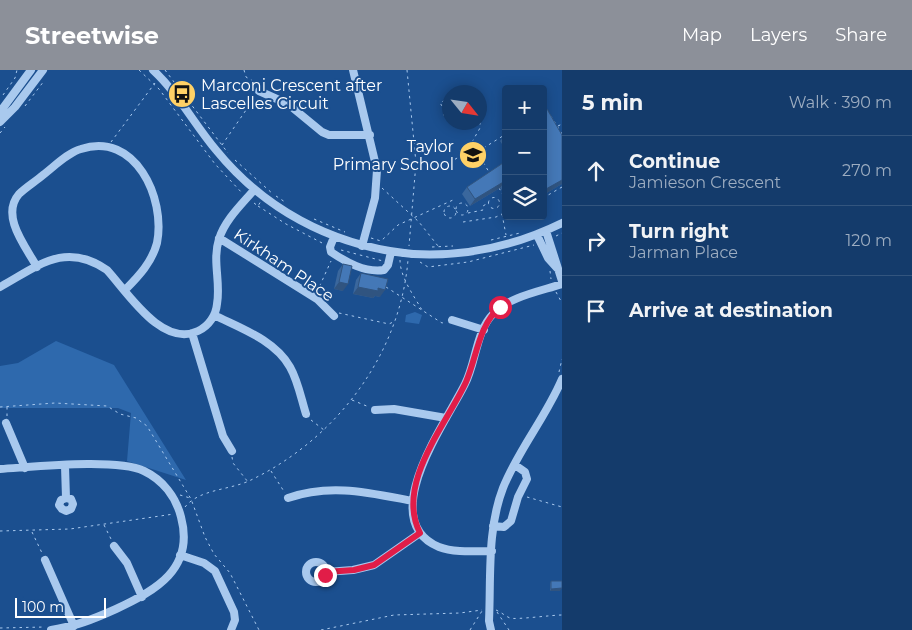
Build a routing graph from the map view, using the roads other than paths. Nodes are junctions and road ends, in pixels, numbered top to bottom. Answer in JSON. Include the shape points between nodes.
{"nodes":[{"id":1,"x":43,"y":70,"type":"edge"},
{"id":2,"x":153,"y":70,"type":"edge"},
{"id":3,"x":353,"y":70,"type":"edge"},
{"id":4,"x":29,"y":71,"type":"edge"},
{"id":5,"x":162,"y":73,"type":"edge"},
{"id":6,"x":38,"y":78,"type":"junction"},
{"id":7,"x":259,"y":91,"type":"road end"},
{"id":8,"x":0,"y":112,"type":"edge"},
{"id":9,"x":0,"y":122,"type":"edge"},
{"id":10,"x":370,"y":135,"type":"junction"},
{"id":11,"x":254,"y":190,"type":"junction"},
{"id":12,"x":562,"y":223,"type":"edge"},
{"id":13,"x":546,"y":230,"type":"junction"},
{"id":14,"x":537,"y":234,"type":"junction"},
{"id":15,"x":334,"y":237,"type":"junction"},
{"id":16,"x":219,"y":238,"type":"junction"},
{"id":17,"x":362,"y":246,"type":"junction"},
{"id":18,"x":391,"y":252,"type":"junction"},
{"id":19,"x":37,"y":267,"type":"junction"},
{"id":20,"x":553,"y":268,"type":"junction"},
{"id":21,"x":562,"y":282,"type":"edge"},
{"id":22,"x":0,"y":287,"type":"edge"},
{"id":23,"x":125,"y":290,"type":"junction"},
{"id":24,"x":214,"y":315,"type":"junction"},
{"id":25,"x":334,"y":316,"type":"road end"},
{"id":26,"x":452,"y":320,"type":"road end"},
{"id":27,"x":484,"y":330,"type":"junction"},
{"id":28,"x":192,"y":333,"type":"junction"},
{"id":29,"x":562,"y":381,"type":"edge"},
{"id":30,"x":375,"y":410,"type":"road end"},
{"id":31,"x":306,"y":414,"type":"road end"},
{"id":32,"x":446,"y":418,"type":"junction"},
{"id":33,"x":6,"y":423,"type":"road end"},
{"id":34,"x":232,"y":451,"type":"road end"},
{"id":35,"x":515,"y":465,"type":"junction"},
{"id":36,"x":65,"y":466,"type":"junction"},
{"id":37,"x":0,"y":468,"type":"edge"},
{"id":38,"x":25,"y":468,"type":"junction"},
{"id":39,"x":66,"y":498,"type":"dead end"},
{"id":40,"x":288,"y":498,"type":"road end"},
{"id":41,"x":413,"y":501,"type":"junction"},
{"id":42,"x":493,"y":526,"type":"junction"},
{"id":43,"x":420,"y":533,"type":"junction"},
{"id":44,"x":114,"y":546,"type":"road end"},
{"id":45,"x":492,"y":552,"type":"junction"},
{"id":46,"x":180,"y":555,"type":"junction"},
{"id":47,"x":45,"y":560,"type":"road end"},
{"id":48,"x":326,"y":572,"type":"dead end"},
{"id":49,"x":142,"y":597,"type":"junction"},
{"id":50,"x":489,"y":621,"type":"junction"},
{"id":51,"x":74,"y":626,"type":"junction"},
{"id":52,"x":50,"y":628,"type":"edge"},
{"id":53,"x":231,"y":630,"type":"edge"},
{"id":54,"x":485,"y":630,"type":"edge"},
{"id":55,"x":491,"y":630,"type":"edge"}],
"edges":[{"from":1,"to":6,"type":"street"},
{"from":2,"to":5,"type":"street"},
{"from":3,"to":10,"type":"street"},
{"from":4,"to":6,"type":"street"},
{"from":4,"to":8,"type":"street"},
{"from":5,"to":11,"type":"street","via":[[217,152]]},
{"from":6,"to":9,"type":"street"},
{"from":7,"to":10,"type":"street","via":[[288,104],[329,135]]},
{"from":10,"to":17,"type":"street","via":[[377,186]]},
{"from":11,"to":15,"type":"street","via":[[292,217]]},
{"from":11,"to":16,"type":"street","via":[[231,217]]},
{"from":12,"to":13,"type":"street"},
{"from":13,"to":14,"type":"street"},
{"from":13,"to":20,"type":"street","via":[[555,255]]},
{"from":14,"to":18,"type":"street","via":[[485,250],[410,256]]},
{"from":14,"to":20,"type":"street"},
{"from":15,"to":17,"type":"street"},
{"from":15,"to":18,"type":"street","via":[[328,248],[331,252],[370,269],[384,270]]},
{"from":16,"to":24,"type":"street","via":[[215,261],[218,300]]},
{"from":16,"to":25,"type":"street","name":"Kirkham Place","via":[[314,298]]},
{"from":17,"to":18,"type":"street"},
{"from":19,"to":22,"type":"street"},
{"from":19,"to":23,"type":"street","via":[[63,256],[86,259],[107,270]]},
{"from":19,"to":23,"type":"street","via":[[13,222],[14,201],[71,153],[91,147],[114,150],[130,158],[142,170],[153,191],[158,214],[157,243],[149,262]]},
{"from":20,"to":21,"type":"street"},
{"from":21,"to":27,"type":"street","via":[[500,307]]},
{"from":23,"to":28,"type":"street","via":[[162,329],[175,334]]},
{"from":24,"to":28,"type":"street","via":[[206,326]]},
{"from":24,"to":31,"type":"street","via":[[261,339],[282,355],[294,376]]},
{"from":26,"to":27,"type":"street"},
{"from":27,"to":32,"type":"street","via":[[468,377]]},
{"from":28,"to":34,"type":"street","via":[[223,436]]},
{"from":29,"to":35,"type":"street"},
{"from":30,"to":32,"type":"street","via":[[394,409]]},
{"from":32,"to":41,"type":"street","via":[[423,464]]},
{"from":33,"to":38,"type":"street"},
{"from":35,"to":42,"type":"street","via":[[502,489]]},
{"from":35,"to":42,"type":"street","via":[[527,475],[527,479],[511,521],[504,526]]},
{"from":36,"to":38,"type":"street"},
{"from":36,"to":39,"type":"street"},
{"from":36,"to":46,"type":"street","via":[[131,466],[151,475],[170,492],[184,534]]},
{"from":37,"to":38,"type":"street"},
{"from":40,"to":41,"type":"street","via":[[334,488]]},
{"from":41,"to":43,"type":"street","via":[[412,513]]},
{"from":42,"to":45,"type":"street"},
{"from":43,"to":45,"type":"street","via":[[443,548]]},
{"from":43,"to":48,"type":"street","via":[[374,565]]},
{"from":44,"to":49,"type":"street","via":[[127,563]]},
{"from":45,"to":50,"type":"street"},
{"from":46,"to":49,"type":"street","via":[[166,580]]},
{"from":46,"to":53,"type":"street","via":[[204,563],[215,572],[234,612]]},
{"from":47,"to":51,"type":"street"},
{"from":49,"to":51,"type":"street"},
{"from":50,"to":54,"type":"street"},
{"from":50,"to":55,"type":"street"},
{"from":51,"to":52,"type":"street"}]}
